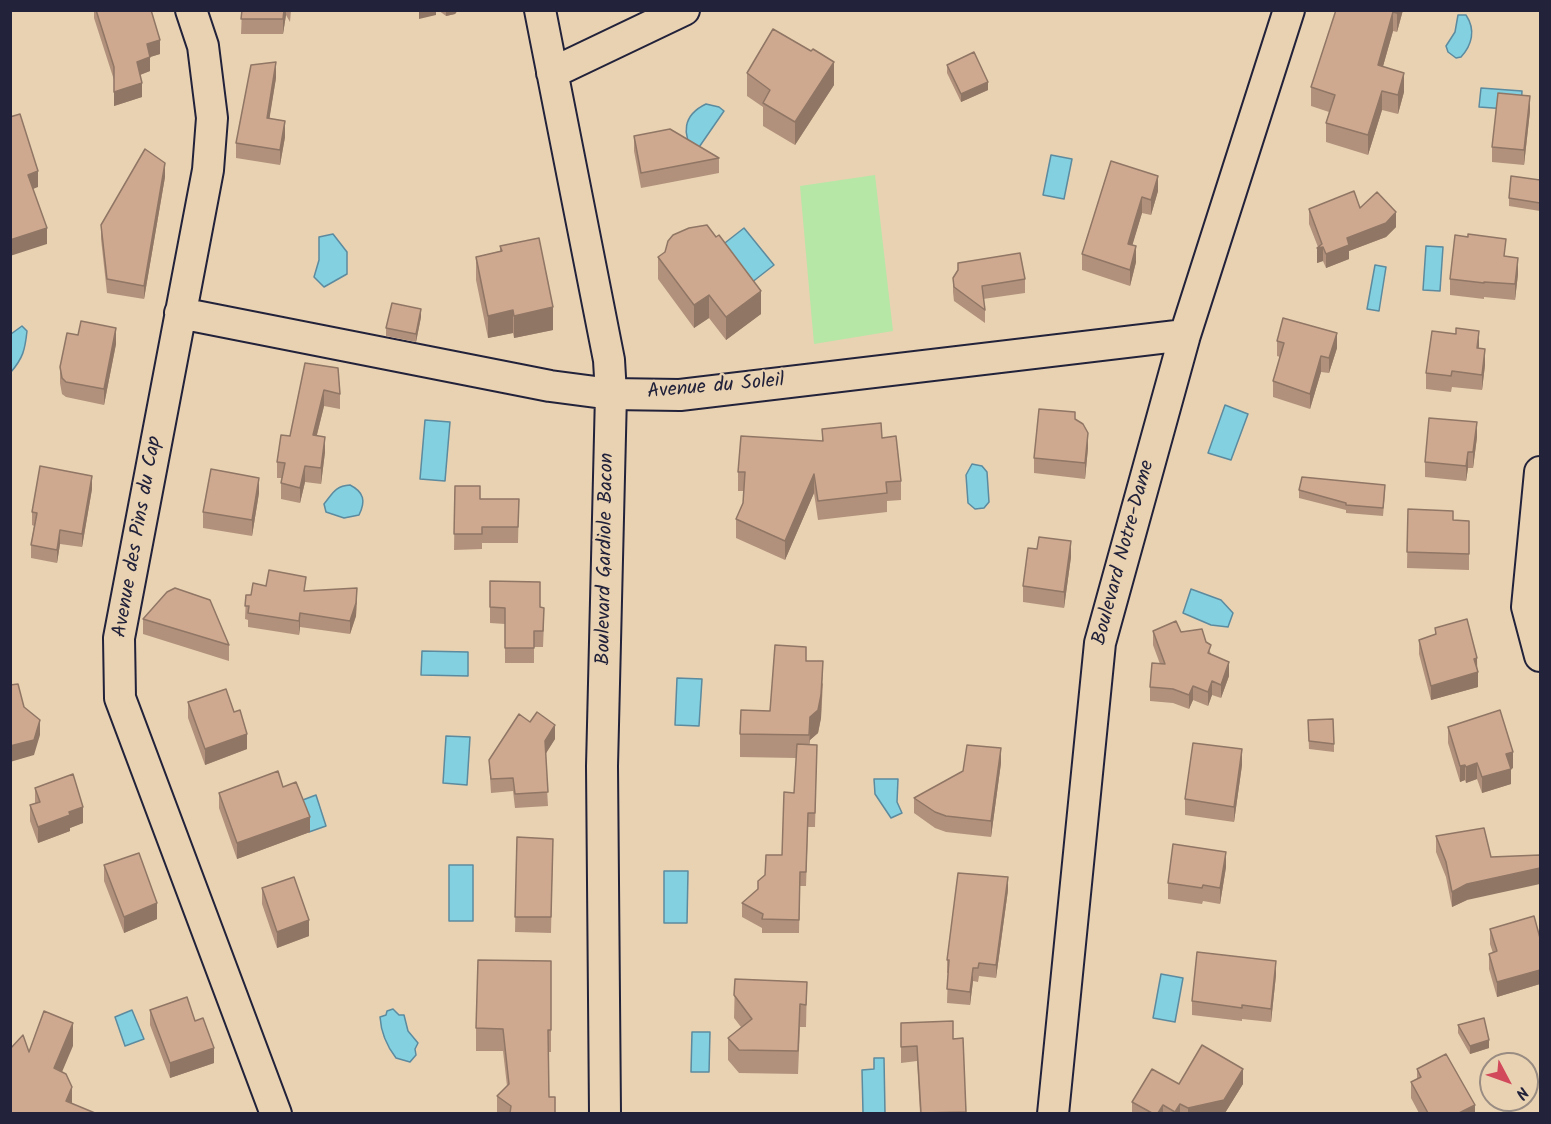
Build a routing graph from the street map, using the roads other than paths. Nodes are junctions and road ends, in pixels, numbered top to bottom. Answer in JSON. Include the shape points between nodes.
{"nodes":[{"id":1,"x":191,"y":10,"type":"edge"},
{"id":2,"x":540,"y":10,"type":"edge"},
{"id":3,"x":684,"y":10,"type":"edge"},
{"id":4,"x":1288,"y":10,"type":"edge"},
{"id":5,"x":552,"y":72,"type":"junction"},
{"id":6,"x":180,"y":313,"type":"junction"},
{"id":7,"x":1185,"y":335,"type":"junction"},
{"id":8,"x":611,"y":394,"type":"junction"},
{"id":9,"x":1540,"y":472,"type":"edge"},
{"id":10,"x":1540,"y":656,"type":"edge"},
{"id":11,"x":276,"y":1113,"type":"edge"},
{"id":12,"x":605,"y":1113,"type":"edge"},
{"id":13,"x":1053,"y":1113,"type":"edge"}],
"edges":[{"from":1,"to":6,"type":"street","name":"Avenue des Pins du Cap","via":[[203,46],[212,117],[207,170]]},
{"from":2,"to":5,"type":"street","name":"Boulevard Gardiole Bacon"},
{"from":3,"to":5,"type":"street"},
{"from":4,"to":7,"type":"street","name":"Boulevard Notre-Dame"},
{"from":5,"to":8,"type":"street","name":"Boulevard Gardiole Bacon","via":[[609,360]]},
{"from":6,"to":8,"type":"street","name":"Avenue du Soleil","via":[[550,386]]},
{"from":6,"to":11,"type":"street","name":"Avenue des Pins du Cap","via":[[119,638],[120,698]]},
{"from":7,"to":8,"type":"street","name":"Avenue du Soleil","via":[[680,395]]},
{"from":7,"to":13,"type":"street","name":"Boulevard Notre-Dame","via":[[1100,643]]},
{"from":8,"to":12,"type":"street","name":"Boulevard Gardiole Bacon","via":[[602,766]]},
{"from":9,"to":10,"type":"street","via":[[1527,607]]}]}
